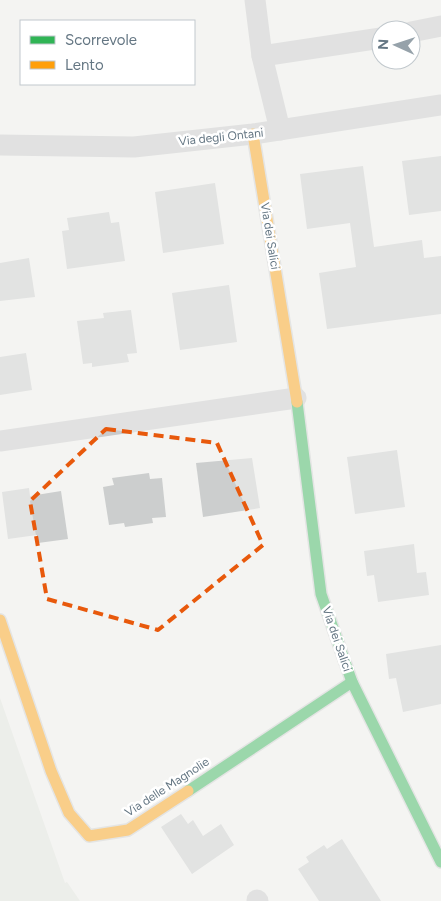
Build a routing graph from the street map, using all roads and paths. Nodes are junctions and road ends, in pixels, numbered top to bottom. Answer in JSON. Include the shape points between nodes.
{"nodes":[{"id":1,"x":255,"y":0,"type":"edge"},
{"id":2,"x":441,"y":26,"type":"edge"},
{"id":3,"x":421,"y":30,"type":"edge"},
{"id":4,"x":371,"y":40,"type":"edge"},
{"id":5,"x":262,"y":56,"type":"junction"},
{"id":6,"x":441,"y":105,"type":"edge"},
{"id":7,"x":280,"y":130,"type":"junction"},
{"id":8,"x":253,"y":134,"type":"junction"},
{"id":9,"x":0,"y":145,"type":"edge"},
{"id":10,"x":296,"y":398,"type":"junction"},
{"id":11,"x":0,"y":441,"type":"edge"},
{"id":12,"x":0,"y":620,"type":"edge"},
{"id":13,"x":352,"y":682,"type":"junction"},
{"id":14,"x":441,"y":862,"type":"edge"}],
"edges":[{"from":1,"to":5,"type":"street"},
{"from":2,"to":3,"type":"street"},
{"from":4,"to":5,"type":"street"},
{"from":5,"to":7,"type":"street"},
{"from":6,"to":7,"type":"street","name":"Via degli Ontani"},
{"from":7,"to":8,"type":"street","name":"Via degli Ontani"},
{"from":8,"to":9,"type":"street","name":"Via degli Ontani","via":[[134,147]]},
{"from":8,"to":10,"type":"street","name":"Via dei Salici"},
{"from":10,"to":11,"type":"street"},
{"from":10,"to":13,"type":"street","name":"Via dei Salici","via":[[321,594]]},
{"from":12,"to":13,"type":"street","name":"Via delle Magnolie","via":[[51,771],[69,813],[89,836],[128,830]]},
{"from":13,"to":14,"type":"street","name":"Via dei Salici"}]}
